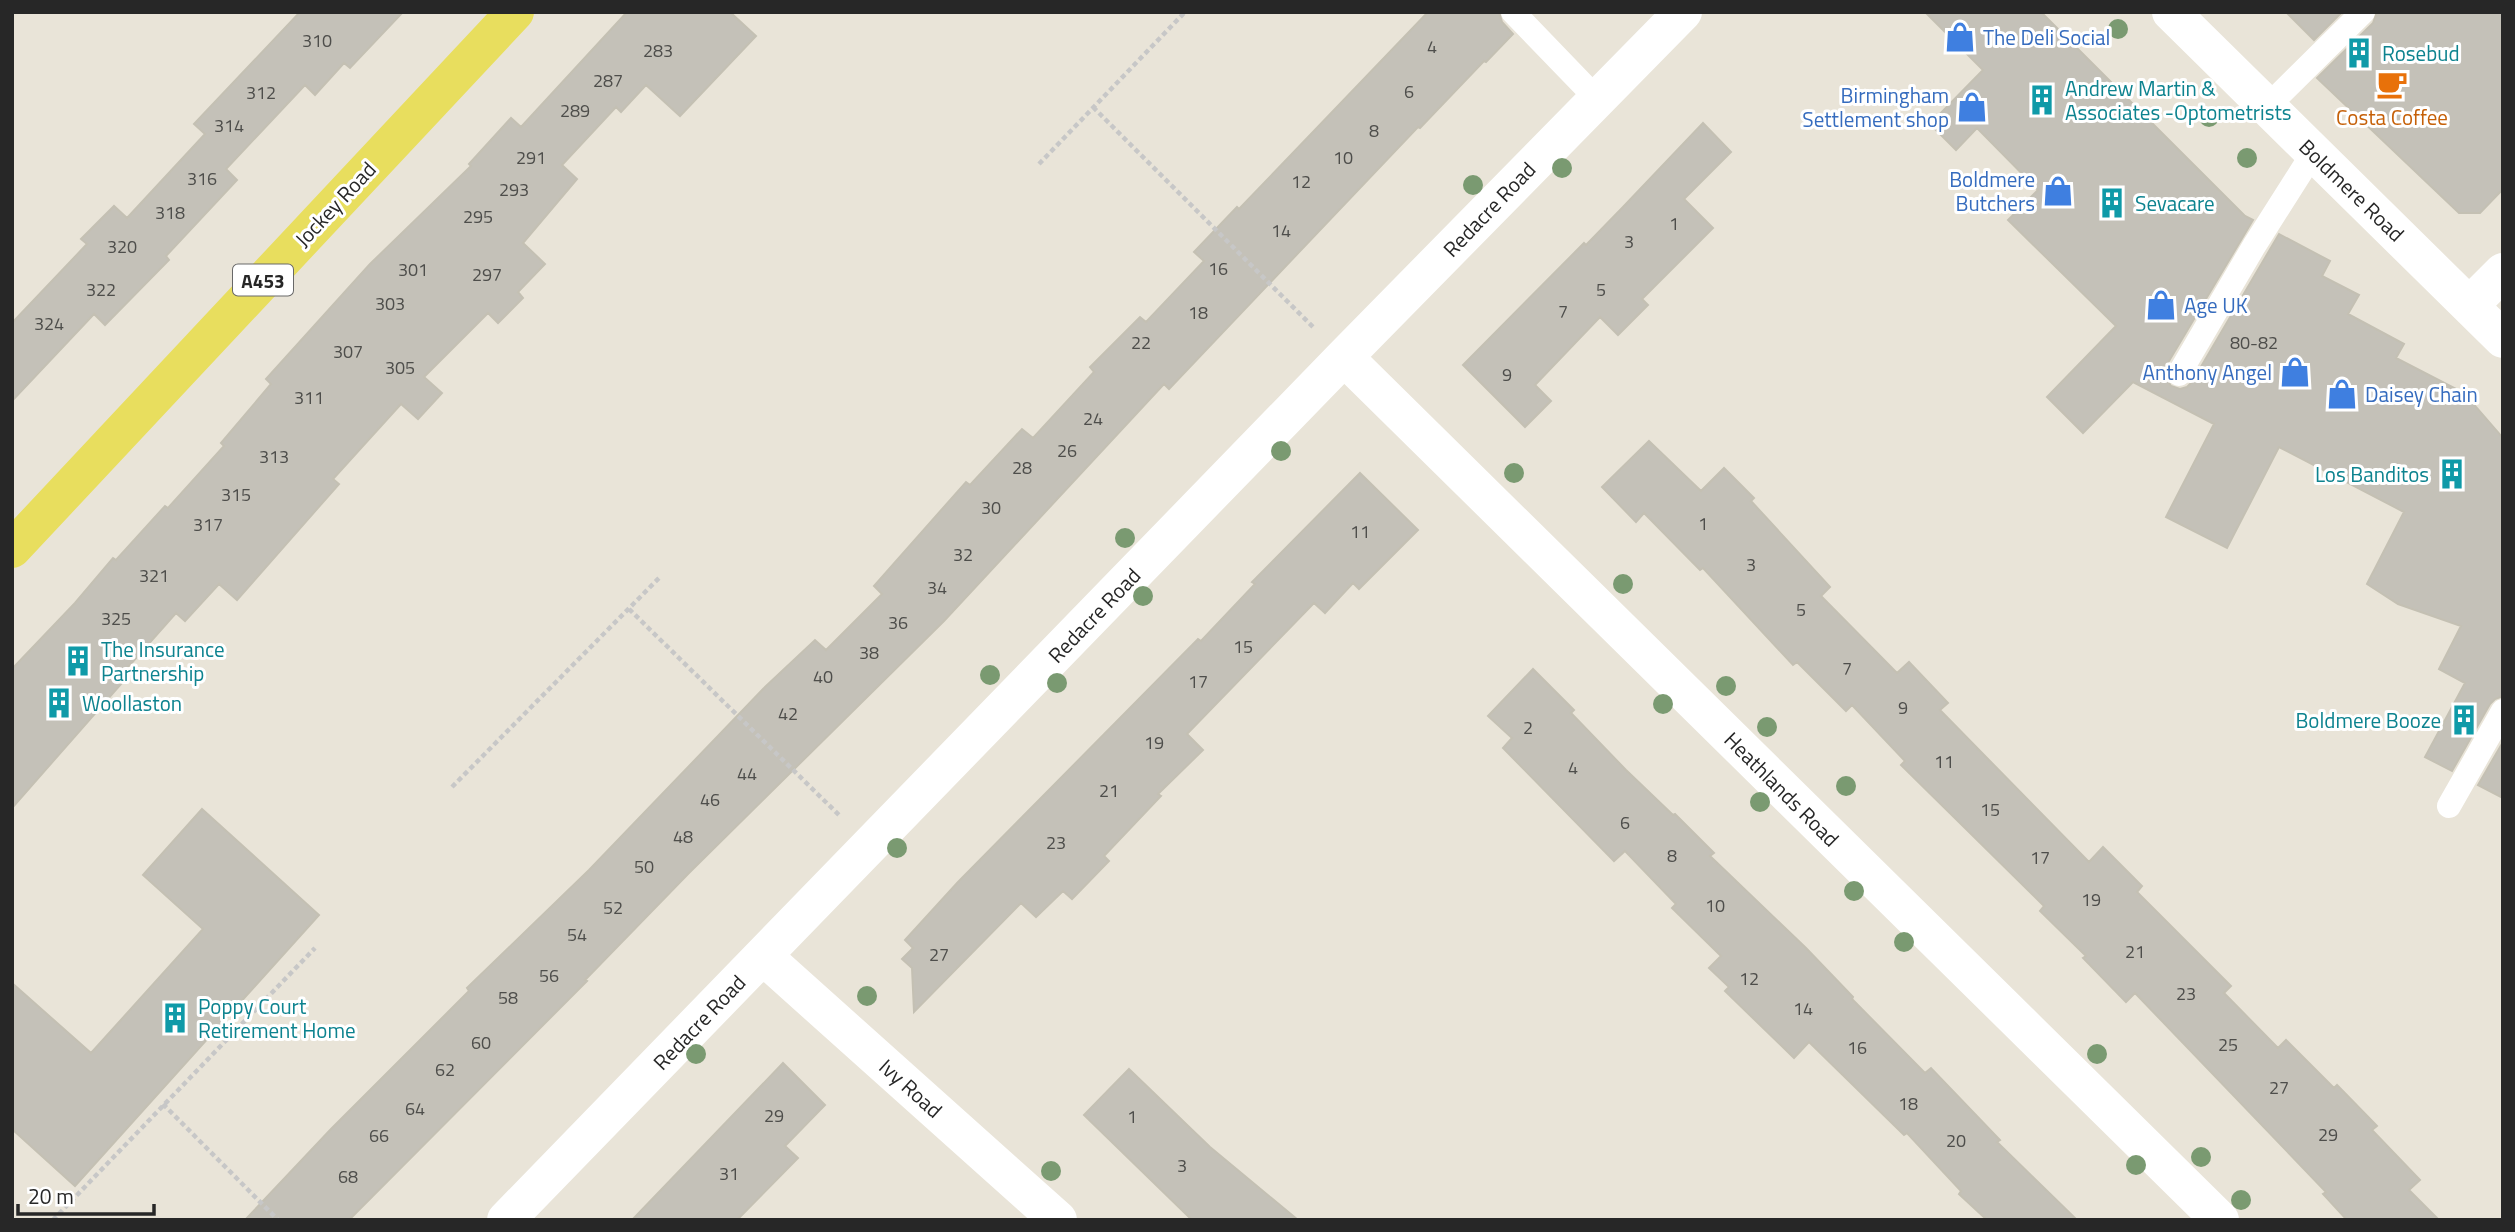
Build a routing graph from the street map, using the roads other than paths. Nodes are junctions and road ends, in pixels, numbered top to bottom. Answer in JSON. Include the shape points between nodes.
{"nodes":[{"id":1,"x":515,"y":12,"type":"edge"},
{"id":2,"x":1513,"y":12,"type":"edge"},
{"id":3,"x":1683,"y":12,"type":"edge"},
{"id":4,"x":2171,"y":12,"type":"edge"},
{"id":5,"x":2363,"y":12,"type":"edge"},
{"id":6,"x":1597,"y":99,"type":"junction"},
{"id":7,"x":2267,"y":107,"type":"junction"},
{"id":8,"x":2313,"y":153,"type":"junction"},
{"id":9,"x":2503,"y":272,"type":"edge"},
{"id":10,"x":2470,"y":305,"type":"junction"},
{"id":11,"x":2503,"y":339,"type":"edge"},
{"id":12,"x":1344,"y":357,"type":"junction"},
{"id":13,"x":2179,"y":374,"type":"dead end"},
{"id":14,"x":12,"y":549,"type":"edge"},
{"id":15,"x":2503,"y":711,"type":"edge"},
{"id":16,"x":2449,"y":806,"type":"dead end"},
{"id":17,"x":763,"y":956,"type":"junction"},
{"id":18,"x":506,"y":1220,"type":"edge"},
{"id":19,"x":1058,"y":1220,"type":"edge"},
{"id":20,"x":2220,"y":1220,"type":"edge"}],
"edges":[{"from":1,"to":14,"type":"main road","name":"Jockey Road","number":"A453"},
{"from":2,"to":6,"type":"lane"},
{"from":3,"to":6,"type":"street","name":"Redacre Road"},
{"from":4,"to":7,"type":"street","name":"Boldmere Road"},
{"from":5,"to":7,"type":"lane"},
{"from":6,"to":12,"type":"street","name":"Redacre Road"},
{"from":7,"to":8,"type":"street","name":"Boldmere Road"},
{"from":8,"to":10,"type":"street","name":"Boldmere Road"},
{"from":8,"to":13,"type":"lane"},
{"from":9,"to":10,"type":"street"},
{"from":10,"to":11,"type":"street","name":"Boldmere Road"},
{"from":12,"to":17,"type":"street","name":"Redacre Road"},
{"from":12,"to":20,"type":"street","name":"Heathlands Road"},
{"from":15,"to":16,"type":"lane"},
{"from":17,"to":18,"type":"street","name":"Redacre Road"},
{"from":17,"to":19,"type":"street","name":"Ivy Road"}]}
